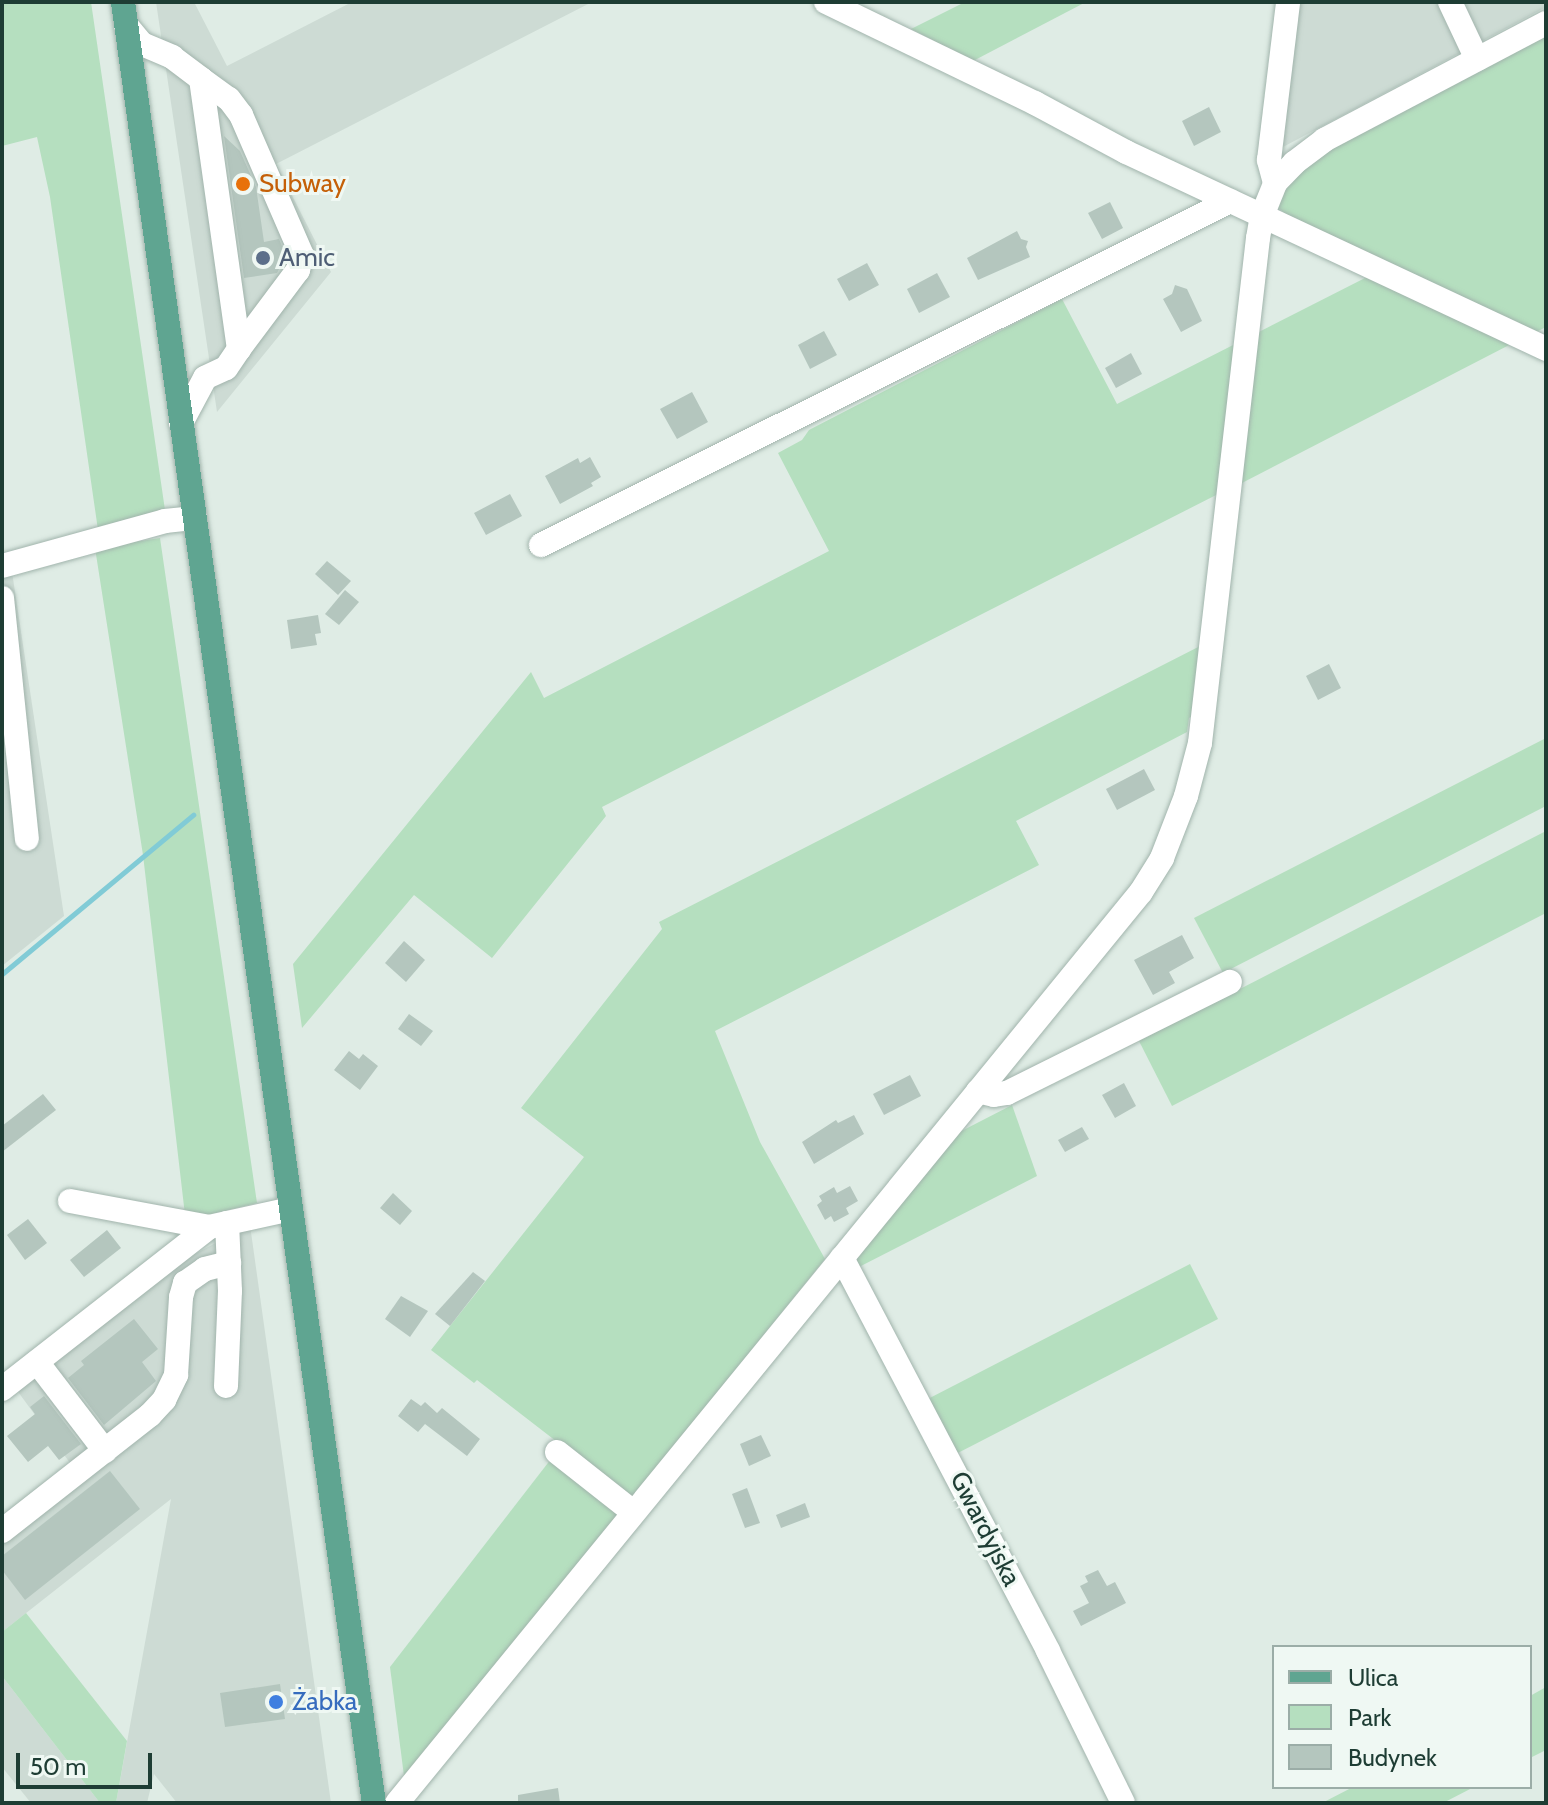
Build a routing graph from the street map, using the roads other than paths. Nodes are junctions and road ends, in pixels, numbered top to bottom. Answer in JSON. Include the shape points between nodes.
{"nodes":[{"id":1,"x":826,"y":2,"type":"edge"},
{"id":2,"x":1288,"y":2,"type":"edge"},
{"id":3,"x":1450,"y":2,"type":"edge"},
{"id":4,"x":125,"y":14,"type":"edge"},
{"id":5,"x":1546,"y":23,"type":"edge"},
{"id":6,"x":1477,"y":59,"type":"junction"},
{"id":7,"x":201,"y":79,"type":"junction"},
{"id":8,"x":1275,"y":183,"type":"junction"},
{"id":9,"x":1230,"y":201,"type":"junction"},
{"id":10,"x":1262,"y":216,"type":"junction"},
{"id":11,"x":239,"y":349,"type":"junction"},
{"id":12,"x":1546,"y":349,"type":"edge"},
{"id":13,"x":181,"y":423,"type":"junction"},
{"id":14,"x":195,"y":518,"type":"junction"},
{"id":15,"x":541,"y":545,"type":"dead end"},
{"id":16,"x":2,"y":566,"type":"edge"},
{"id":17,"x":2,"y":598,"type":"edge"},
{"id":18,"x":27,"y":839,"type":"dead end"},
{"id":19,"x":1230,"y":982,"type":"dead end"},
{"id":20,"x":978,"y":1091,"type":"junction"},
{"id":21,"x":70,"y":1201,"type":"dead end"},
{"id":22,"x":291,"y":1209,"type":"junction"},
{"id":23,"x":218,"y":1225,"type":"junction"},
{"id":24,"x":842,"y":1258,"type":"junction"},
{"id":25,"x":229,"y":1263,"type":"junction"},
{"id":26,"x":37,"y":1362,"type":"junction"},
{"id":27,"x":226,"y":1386,"type":"dead end"},
{"id":28,"x":2,"y":1389,"type":"edge"},
{"id":29,"x":105,"y":1451,"type":"junction"},
{"id":30,"x":557,"y":1452,"type":"dead end"},
{"id":31,"x":633,"y":1512,"type":"junction"},
{"id":32,"x":2,"y":1531,"type":"edge"},
{"id":33,"x":374,"y":1803,"type":"edge"},
{"id":34,"x":397,"y":1803,"type":"edge"},
{"id":35,"x":1123,"y":1803,"type":"edge"}],
"edges":[{"from":1,"to":9,"type":"street"},
{"from":2,"to":8,"type":"street","via":[[1269,160]]},
{"from":3,"to":6,"type":"street"},
{"from":4,"to":7,"type":"street","via":[[142,44],[172,57]]},
{"from":4,"to":13,"type":"main road"},
{"from":5,"to":6,"type":"street"},
{"from":6,"to":8,"type":"street","via":[[1324,140]]},
{"from":7,"to":11,"type":"street"},
{"from":7,"to":11,"type":"street","via":[[241,115],[302,255],[298,270]]},
{"from":8,"to":10,"type":"street"},
{"from":9,"to":10,"type":"street"},
{"from":9,"to":15,"type":"street"},
{"from":10,"to":12,"type":"street"},
{"from":10,"to":20,"type":"street","via":[[1200,743],[1186,796],[1162,858],[1141,892]]},
{"from":11,"to":13,"type":"street","via":[[226,368],[205,378]]},
{"from":13,"to":14,"type":"main road"},
{"from":14,"to":16,"type":"street","via":[[165,521]]},
{"from":14,"to":22,"type":"main road"},
{"from":17,"to":18,"type":"street"},
{"from":19,"to":20,"type":"street","via":[[1007,1093]]},
{"from":20,"to":24,"type":"street"},
{"from":21,"to":23,"type":"street"},
{"from":22,"to":23,"type":"street"},
{"from":22,"to":33,"type":"main road"},
{"from":23,"to":25,"type":"street"},
{"from":23,"to":26,"type":"street"},
{"from":24,"to":31,"type":"street"},
{"from":24,"to":35,"type":"street","name":"Gwardyjska"},
{"from":25,"to":27,"type":"street"},
{"from":25,"to":29,"type":"street","via":[[215,1264],[185,1283],[173,1388],[150,1415]]},
{"from":26,"to":28,"type":"street"},
{"from":26,"to":29,"type":"street"},
{"from":29,"to":32,"type":"street"},
{"from":30,"to":31,"type":"street"},
{"from":31,"to":34,"type":"street"}]}
